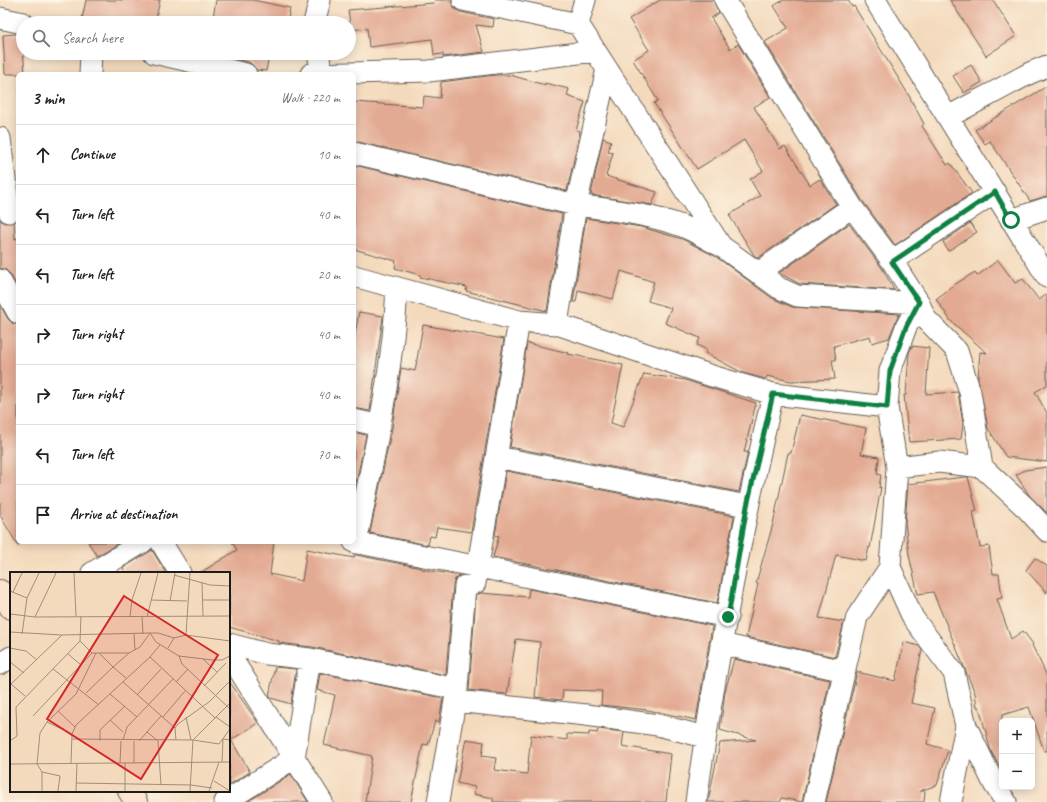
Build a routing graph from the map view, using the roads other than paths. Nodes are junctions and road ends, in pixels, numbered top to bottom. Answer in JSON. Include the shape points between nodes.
{"nodes":[{"id":1,"x":320,"y":0,"type":"edge"},
{"id":2,"x":463,"y":0,"type":"edge"},
{"id":3,"x":585,"y":0,"type":"edge"},
{"id":4,"x":725,"y":0,"type":"edge"},
{"id":5,"x":875,"y":0,"type":"edge"},
{"id":6,"x":316,"y":16,"type":"edge"},
{"id":7,"x":0,"y":18,"type":"edge"},
{"id":8,"x":16,"y":21,"type":"edge"},
{"id":9,"x":578,"y":24,"type":"junction"},
{"id":10,"x":595,"y":51,"type":"junction"},
{"id":11,"x":91,"y":60,"type":"edge"},
{"id":12,"x":185,"y":60,"type":"edge"},
{"id":13,"x":1047,"y":66,"type":"edge"},
{"id":14,"x":318,"y":68,"type":"edge"},
{"id":15,"x":607,"y":69,"type":"junction"},
{"id":16,"x":90,"y":72,"type":"edge"},
{"id":17,"x":237,"y":72,"type":"edge"},
{"id":18,"x":948,"y":118,"type":"junction"},
{"id":19,"x":0,"y":138,"type":"edge"},
{"id":20,"x":356,"y":152,"type":"edge"},
{"id":21,"x":995,"y":192,"type":"junction"},
{"id":22,"x":576,"y":205,"type":"junction"},
{"id":23,"x":852,"y":207,"type":"junction"},
{"id":24,"x":1047,"y":208,"type":"edge"},
{"id":25,"x":9,"y":214,"type":"edge"},
{"id":26,"x":1011,"y":220,"type":"junction"},
{"id":27,"x":721,"y":246,"type":"junction"},
{"id":28,"x":892,"y":262,"type":"junction"},
{"id":29,"x":758,"y":273,"type":"junction"},
{"id":30,"x":356,"y":277,"type":"edge"},
{"id":31,"x":1047,"y":277,"type":"edge"},
{"id":32,"x":0,"y":280,"type":"edge"},
{"id":33,"x":397,"y":288,"type":"junction"},
{"id":34,"x":919,"y":302,"type":"junction"},
{"id":35,"x":16,"y":309,"type":"edge"},
{"id":36,"x":519,"y":321,"type":"junction"},
{"id":37,"x":557,"y":324,"type":"junction"},
{"id":38,"x":773,"y":394,"type":"junction"},
{"id":39,"x":887,"y":407,"type":"junction"},
{"id":40,"x":356,"y":420,"type":"edge"},
{"id":41,"x":380,"y":426,"type":"junction"},
{"id":42,"x":497,"y":457,"type":"junction"},
{"id":43,"x":897,"y":467,"type":"junction"},
{"id":44,"x":982,"y":467,"type":"junction"},
{"id":45,"x":747,"y":506,"type":"junction"},
{"id":46,"x":1047,"y":530,"type":"edge"},
{"id":47,"x":356,"y":537,"type":"edge"},
{"id":48,"x":356,"y":542,"type":"edge"},
{"id":49,"x":157,"y":544,"type":"edge"},
{"id":50,"x":160,"y":544,"type":"edge"},
{"id":51,"x":477,"y":567,"type":"junction"},
{"id":52,"x":890,"y":567,"type":"junction"},
{"id":53,"x":94,"y":572,"type":"edge"},
{"id":54,"x":179,"y":572,"type":"edge"},
{"id":55,"x":0,"y":591,"type":"edge"},
{"id":56,"x":10,"y":606,"type":"edge"},
{"id":57,"x":728,"y":617,"type":"junction"},
{"id":58,"x":230,"y":644,"type":"edge"},
{"id":59,"x":722,"y":644,"type":"junction"},
{"id":60,"x":230,"y":656,"type":"edge"},
{"id":61,"x":10,"y":658,"type":"edge"},
{"id":62,"x":310,"y":659,"type":"junction"},
{"id":63,"x":0,"y":664,"type":"edge"},
{"id":64,"x":845,"y":671,"type":"junction"},
{"id":65,"x":456,"y":695,"type":"junction"},
{"id":66,"x":966,"y":726,"type":"junction"},
{"id":67,"x":705,"y":737,"type":"junction"},
{"id":68,"x":294,"y":758,"type":"junction"},
{"id":69,"x":130,"y":792,"type":"edge"},
{"id":70,"x":136,"y":802,"type":"edge"},
{"id":71,"x":225,"y":802,"type":"edge"},
{"id":72,"x":322,"y":802,"type":"edge"},
{"id":73,"x":438,"y":802,"type":"edge"},
{"id":74,"x":696,"y":802,"type":"edge"},
{"id":75,"x":814,"y":802,"type":"edge"},
{"id":76,"x":951,"y":802,"type":"edge"},
{"id":77,"x":1006,"y":802,"type":"edge"}],
"edges":[{"from":1,"to":6,"type":"street"},
{"from":2,"to":9,"type":"street"},
{"from":3,"to":9,"type":"street"},
{"from":4,"to":23,"type":"street"},
{"from":5,"to":18,"type":"street"},
{"from":7,"to":8,"type":"street"},
{"from":9,"to":10,"type":"street"},
{"from":10,"to":14,"type":"street","via":[[429,72]]},
{"from":10,"to":15,"type":"street"},
{"from":11,"to":16,"type":"street"},
{"from":12,"to":17,"type":"street"},
{"from":13,"to":18,"type":"street"},
{"from":15,"to":22,"type":"street"},
{"from":15,"to":27,"type":"street"},
{"from":18,"to":21,"type":"street"},
{"from":19,"to":25,"type":"street"},
{"from":20,"to":22,"type":"street"},
{"from":21,"to":26,"type":"street"},
{"from":21,"to":28,"type":"street"},
{"from":22,"to":27,"type":"street","via":[[656,218],[684,227]]},
{"from":22,"to":37,"type":"street"},
{"from":23,"to":28,"type":"street"},
{"from":23,"to":29,"type":"street"},
{"from":24,"to":26,"type":"street"},
{"from":26,"to":31,"type":"street"},
{"from":27,"to":29,"type":"street"},
{"from":28,"to":34,"type":"street"},
{"from":29,"to":34,"type":"street","via":[[779,288],[797,296]]},
{"from":30,"to":33,"type":"street"},
{"from":32,"to":35,"type":"street"},
{"from":33,"to":36,"type":"street"},
{"from":33,"to":41,"type":"street","via":[[395,334]]},
{"from":34,"to":39,"type":"street","via":[[906,327],[890,371]]},
{"from":34,"to":44,"type":"street","via":[[925,318],[957,351],[970,392]]},
{"from":36,"to":37,"type":"street"},
{"from":36,"to":42,"type":"street"},
{"from":37,"to":38,"type":"street"},
{"from":38,"to":39,"type":"street"},
{"from":38,"to":45,"type":"street"},
{"from":39,"to":43,"type":"street"},
{"from":40,"to":41,"type":"street"},
{"from":41,"to":47,"type":"street"},
{"from":42,"to":45,"type":"street"},
{"from":42,"to":51,"type":"street"},
{"from":43,"to":44,"type":"street","via":[[939,462]]},
{"from":43,"to":52,"type":"street"},
{"from":44,"to":46,"type":"street"},
{"from":45,"to":57,"type":"street"},
{"from":48,"to":51,"type":"street"},
{"from":49,"to":53,"type":"street"},
{"from":50,"to":54,"type":"street"},
{"from":51,"to":57,"type":"street"},
{"from":51,"to":65,"type":"street","via":[[476,583],[466,586]]},
{"from":52,"to":64,"type":"street","via":[[857,618]]},
{"from":52,"to":66,"type":"street","via":[[913,618],[954,673]]},
{"from":55,"to":56,"type":"street"},
{"from":57,"to":59,"type":"street"},
{"from":58,"to":62,"type":"street","via":[[267,654]]},
{"from":59,"to":64,"type":"street"},
{"from":59,"to":67,"type":"street"},
{"from":60,"to":68,"type":"street"},
{"from":61,"to":63,"type":"street"},
{"from":62,"to":65,"type":"street"},
{"from":62,"to":68,"type":"street"},
{"from":64,"to":75,"type":"street"},
{"from":65,"to":67,"type":"street","via":[[643,723]]},
{"from":65,"to":73,"type":"street"},
{"from":66,"to":76,"type":"street"},
{"from":66,"to":77,"type":"street","via":[[994,784]]},
{"from":67,"to":74,"type":"street"},
{"from":68,"to":71,"type":"street"},
{"from":68,"to":72,"type":"street"},
{"from":69,"to":70,"type":"street"}]}
